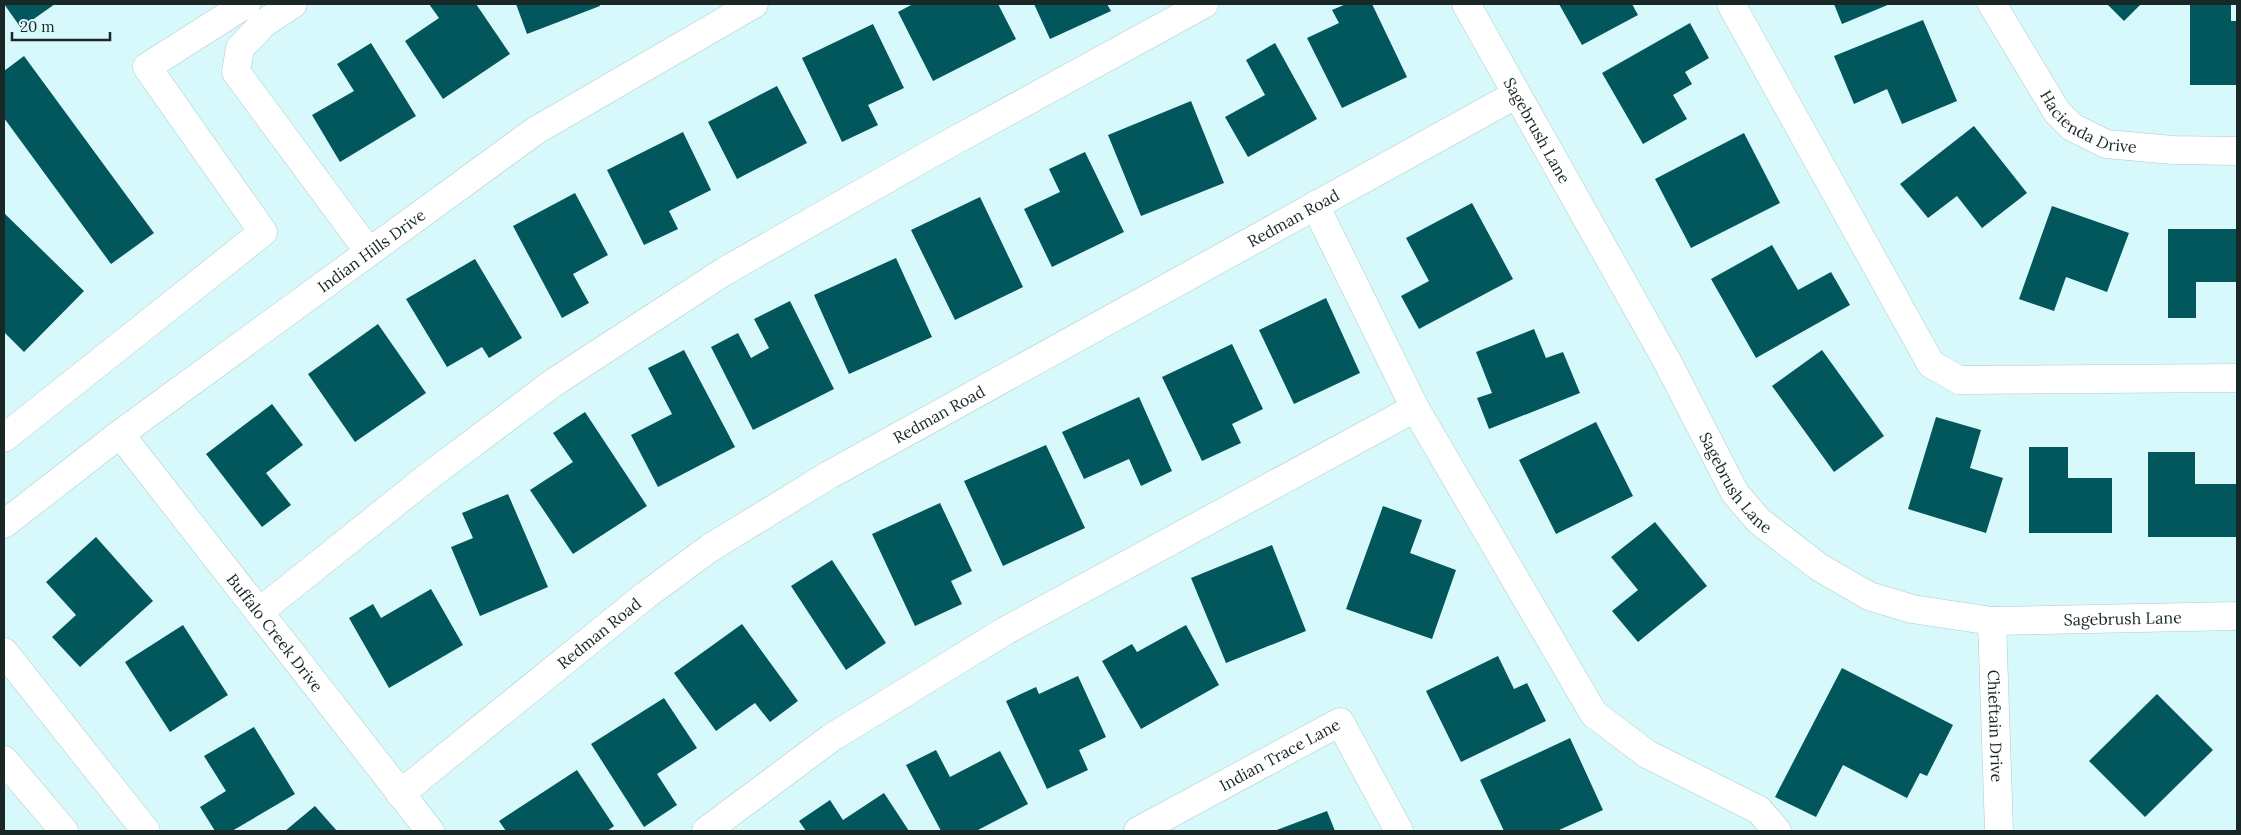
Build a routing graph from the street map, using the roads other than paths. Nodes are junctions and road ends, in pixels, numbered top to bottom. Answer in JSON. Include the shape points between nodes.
{"nodes":[{"id":1,"x":246,"y":4,"type":"edge"},
{"id":2,"x":293,"y":4,"type":"edge"},
{"id":3,"x":754,"y":4,"type":"edge"},
{"id":4,"x":1204,"y":4,"type":"edge"},
{"id":5,"x":1466,"y":4,"type":"edge"},
{"id":6,"x":1731,"y":4,"type":"edge"},
{"id":7,"x":1992,"y":4,"type":"edge"},
{"id":8,"x":1516,"y":94,"type":"junction"},
{"id":9,"x":2237,"y":151,"type":"edge"},
{"id":10,"x":1315,"y":205,"type":"junction"},
{"id":11,"x":369,"y":252,"type":"junction"},
{"id":12,"x":2237,"y":378,"type":"edge"},
{"id":13,"x":1415,"y":408,"type":"junction"},
{"id":14,"x":120,"y":434,"type":"junction"},
{"id":15,"x":4,"y":438,"type":"edge"},
{"id":16,"x":4,"y":524,"type":"edge"},
{"id":17,"x":259,"y":612,"type":"junction"},
{"id":18,"x":2237,"y":616,"type":"edge"},
{"id":19,"x":1992,"y":621,"type":"junction"},
{"id":20,"x":4,"y":652,"type":"edge"},
{"id":21,"x":4,"y":760,"type":"edge"},
{"id":22,"x":400,"y":794,"type":"junction"},
{"id":23,"x":64,"y":831,"type":"edge"},
{"id":24,"x":146,"y":831,"type":"edge"},
{"id":25,"x":430,"y":831,"type":"edge"},
{"id":26,"x":706,"y":831,"type":"edge"},
{"id":27,"x":1138,"y":831,"type":"edge"},
{"id":28,"x":1399,"y":831,"type":"edge"},
{"id":29,"x":1777,"y":831,"type":"edge"},
{"id":30,"x":1999,"y":831,"type":"edge"}],
"edges":[{"from":1,"to":15,"type":"street","via":[[147,67],[263,232]]},
{"from":2,"to":11,"type":"street","via":[[264,24],[240,48],[236,72]]},
{"from":3,"to":11,"type":"street","name":"Indian Hills Drive","via":[[535,131]]},
{"from":4,"to":17,"type":"street","via":[[941,148],[716,277],[553,383],[429,476]]},
{"from":5,"to":8,"type":"street","name":"Sagebrush Lane"},
{"from":6,"to":12,"type":"street","via":[[1931,364],[1959,380]]},
{"from":7,"to":9,"type":"street","name":"Hacienda Drive","via":[[2057,112],[2072,127],[2106,144]]},
{"from":8,"to":10,"type":"street","name":"Redman Road"},
{"from":8,"to":19,"type":"street","name":"Sagebrush Lane","via":[[1667,361],[1735,493],[1759,521],[1819,567],[1869,596],[1912,608]]},
{"from":10,"to":13,"type":"street"},
{"from":10,"to":22,"type":"street","name":"Redman Road","via":[[829,475],[710,548],[646,595]]},
{"from":11,"to":14,"type":"street","name":"Indian Hills Drive"},
{"from":13,"to":26,"type":"street","via":[[1005,631],[831,738]]},
{"from":13,"to":29,"type":"street","via":[[1594,714],[1647,754],[1759,810]]},
{"from":14,"to":16,"type":"street","name":"Indian Hills Drive"},
{"from":14,"to":17,"type":"street","name":"Buffalo Creek Drive"},
{"from":17,"to":22,"type":"street","name":"Buffalo Creek Drive"},
{"from":18,"to":19,"type":"street","name":"Sagebrush Lane"},
{"from":19,"to":30,"type":"street","name":"Chieftain Drive"},
{"from":20,"to":24,"type":"street"},
{"from":21,"to":23,"type":"street"},
{"from":22,"to":25,"type":"street","name":"Buffalo Creek Drive"},
{"from":27,"to":28,"type":"street","name":"Indian Trace Lane","via":[[1340,722]]}]}
